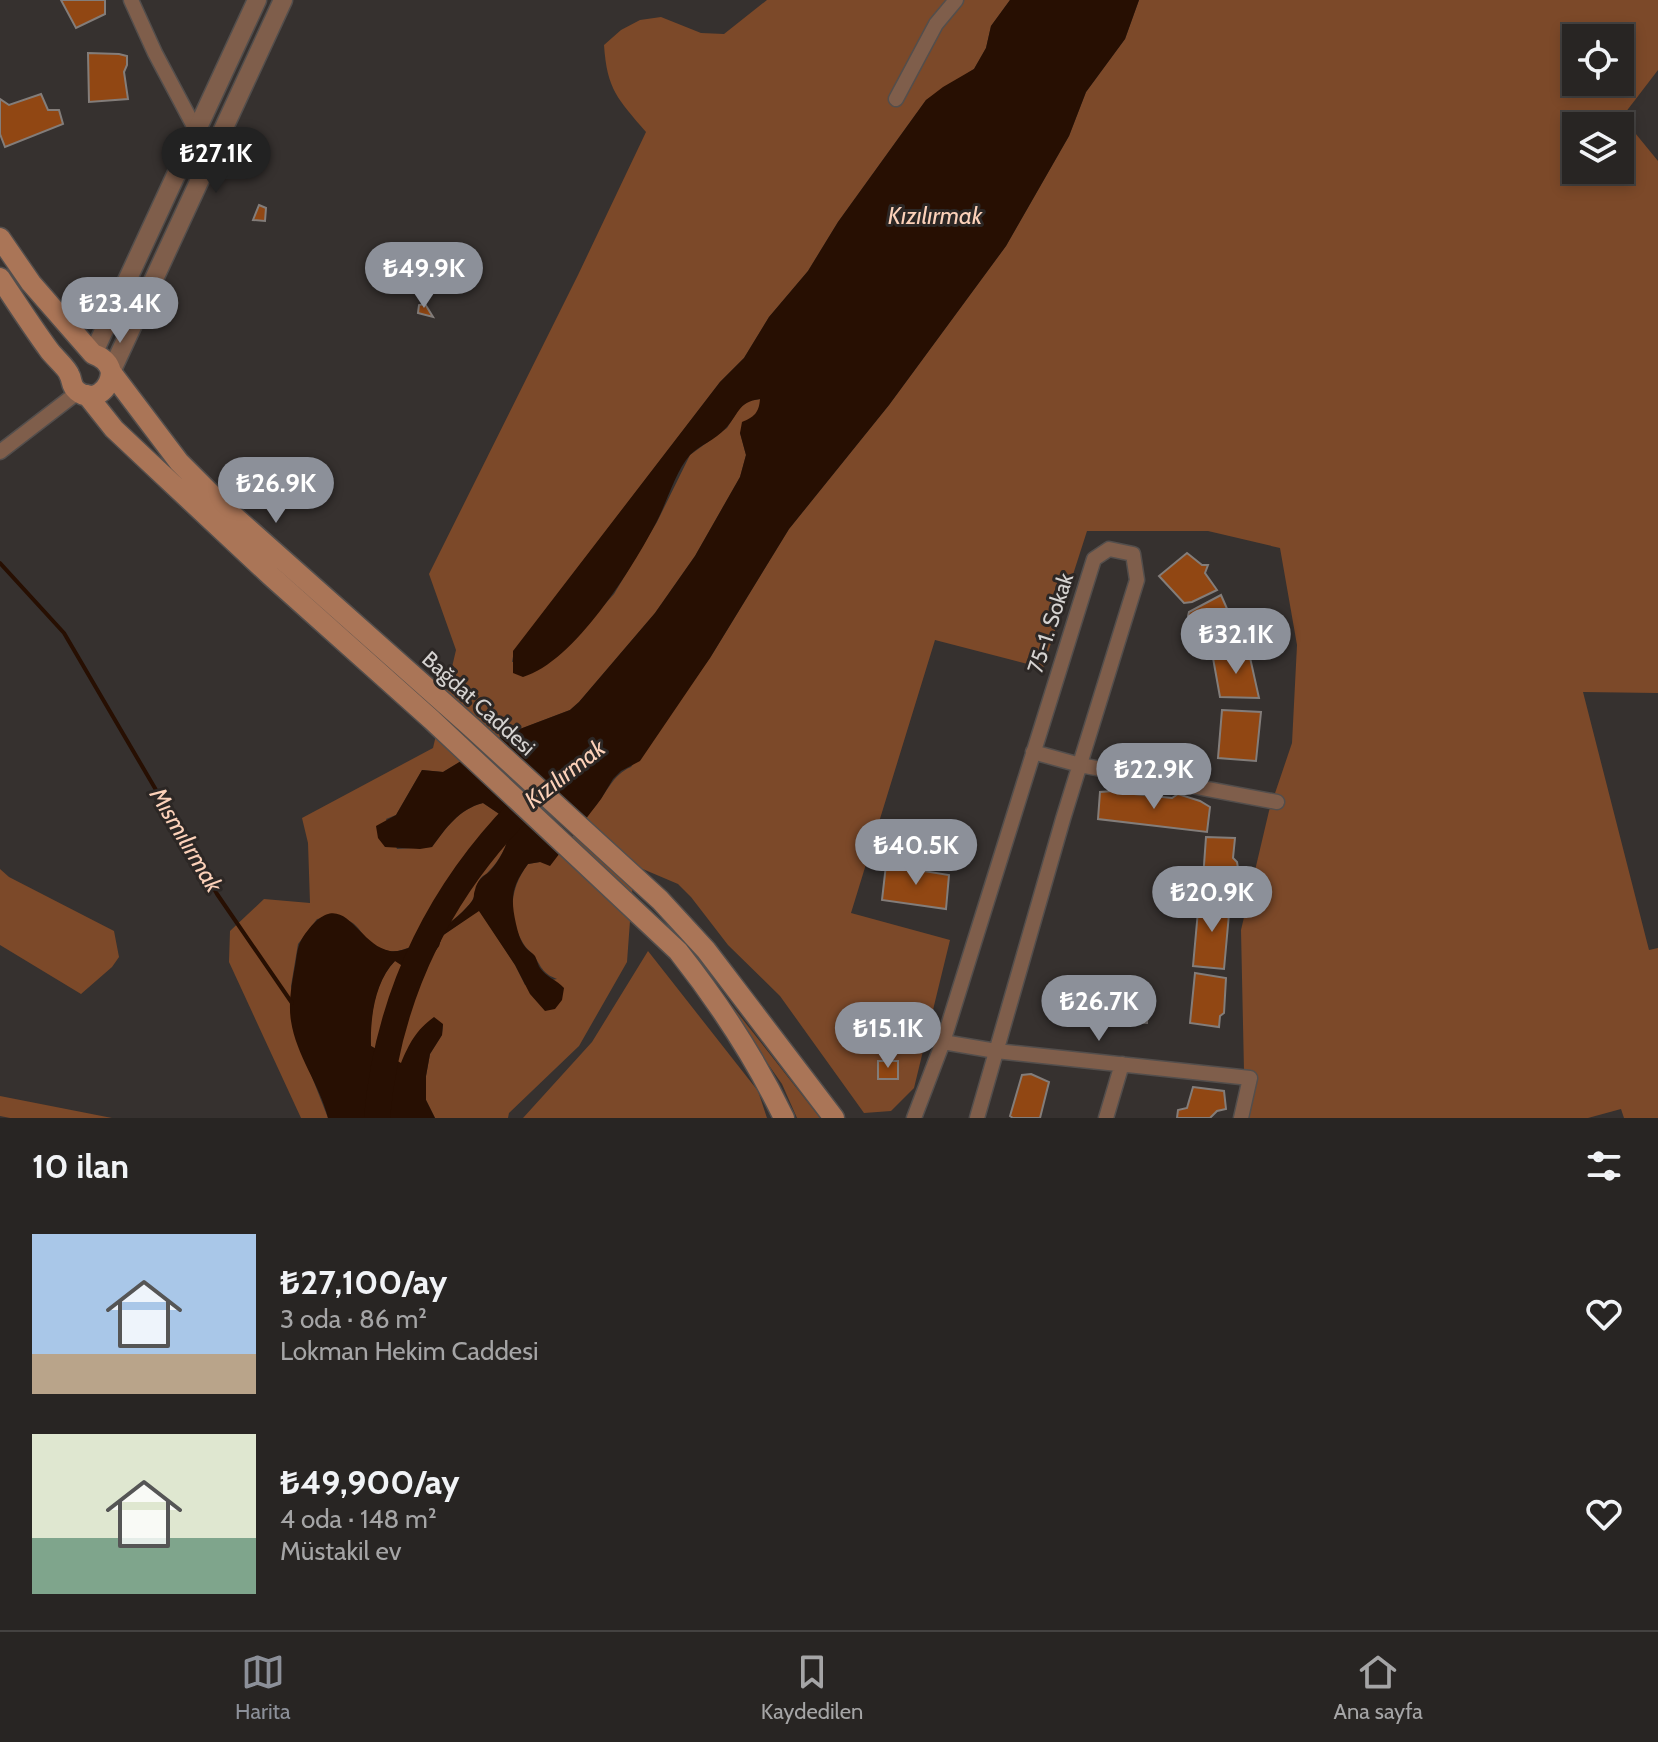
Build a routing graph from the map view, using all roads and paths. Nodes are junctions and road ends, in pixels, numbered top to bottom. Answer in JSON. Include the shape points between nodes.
{"nodes":[{"id":1,"x":131,"y":0,"type":"edge"},
{"id":2,"x":257,"y":0,"type":"edge"},
{"id":3,"x":283,"y":0,"type":"edge"},
{"id":4,"x":956,"y":0,"type":"edge"},
{"id":5,"x":896,"y":99,"type":"dead end"},
{"id":6,"x":197,"y":132,"type":"junction"},
{"id":7,"x":0,"y":238,"type":"edge"},
{"id":8,"x":0,"y":278,"type":"edge"},
{"id":9,"x":93,"y":354,"type":"junction"},
{"id":10,"x":111,"y":372,"type":"junction"},
{"id":11,"x":78,"y":387,"type":"junction"},
{"id":12,"x":0,"y":452,"type":"edge"},
{"id":13,"x":1033,"y":752,"type":"junction"},
{"id":14,"x":1080,"y":765,"type":"junction"},
{"id":15,"x":1277,"y":802,"type":"dead end"},
{"id":16,"x":943,"y":1042,"type":"junction"},
{"id":17,"x":996,"y":1051,"type":"junction"},
{"id":18,"x":1122,"y":1064,"type":"junction"},
{"id":19,"x":784,"y":1118,"type":"edge"},
{"id":20,"x":834,"y":1118,"type":"edge"},
{"id":21,"x":914,"y":1118,"type":"edge"},
{"id":22,"x":977,"y":1118,"type":"edge"},
{"id":23,"x":1106,"y":1118,"type":"edge"},
{"id":24,"x":1241,"y":1118,"type":"edge"}],
"edges":[{"from":1,"to":6,"type":"street"},
{"from":2,"to":6,"type":"street"},
{"from":3,"to":10,"type":"street"},
{"from":4,"to":5,"type":"street","via":[[936,24]]},
{"from":6,"to":9,"type":"street"},
{"from":7,"to":9,"type":"main road","name":"Bağdat Caddesi"},
{"from":8,"to":11,"type":"main road","name":"Bağdat Caddesi"},
{"from":9,"to":10,"type":"main road","name":"Bağdat Caddesi"},
{"from":9,"to":11,"type":"main road","via":[[74,361]]},
{"from":10,"to":11,"type":"main road","via":[[104,391]]},
{"from":10,"to":20,"type":"main road","name":"Bağdat Caddesi","via":[[179,462],[227,510],[660,900],[706,950]]},
{"from":11,"to":12,"type":"street"},
{"from":11,"to":19,"type":"main road","name":"Bağdat Caddesi","via":[[148,461],[678,951],[762,1072]]},
{"from":13,"to":14,"type":"street"},
{"from":13,"to":14,"type":"street","name":"75-1. Sokak","via":[[1094,559],[1109,549],[1133,554],[1137,580]]},
{"from":13,"to":16,"type":"street","name":"75-1. Sokak"},
{"from":14,"to":15,"type":"street"},
{"from":14,"to":17,"type":"street","name":"75-1. Sokak"},
{"from":16,"to":17,"type":"street"},
{"from":16,"to":21,"type":"street","name":"75-1. Sokak"},
{"from":17,"to":18,"type":"street"},
{"from":17,"to":22,"type":"street","name":"75-1. Sokak"},
{"from":18,"to":23,"type":"street"},
{"from":18,"to":24,"type":"street","via":[[1250,1078]]}]}
